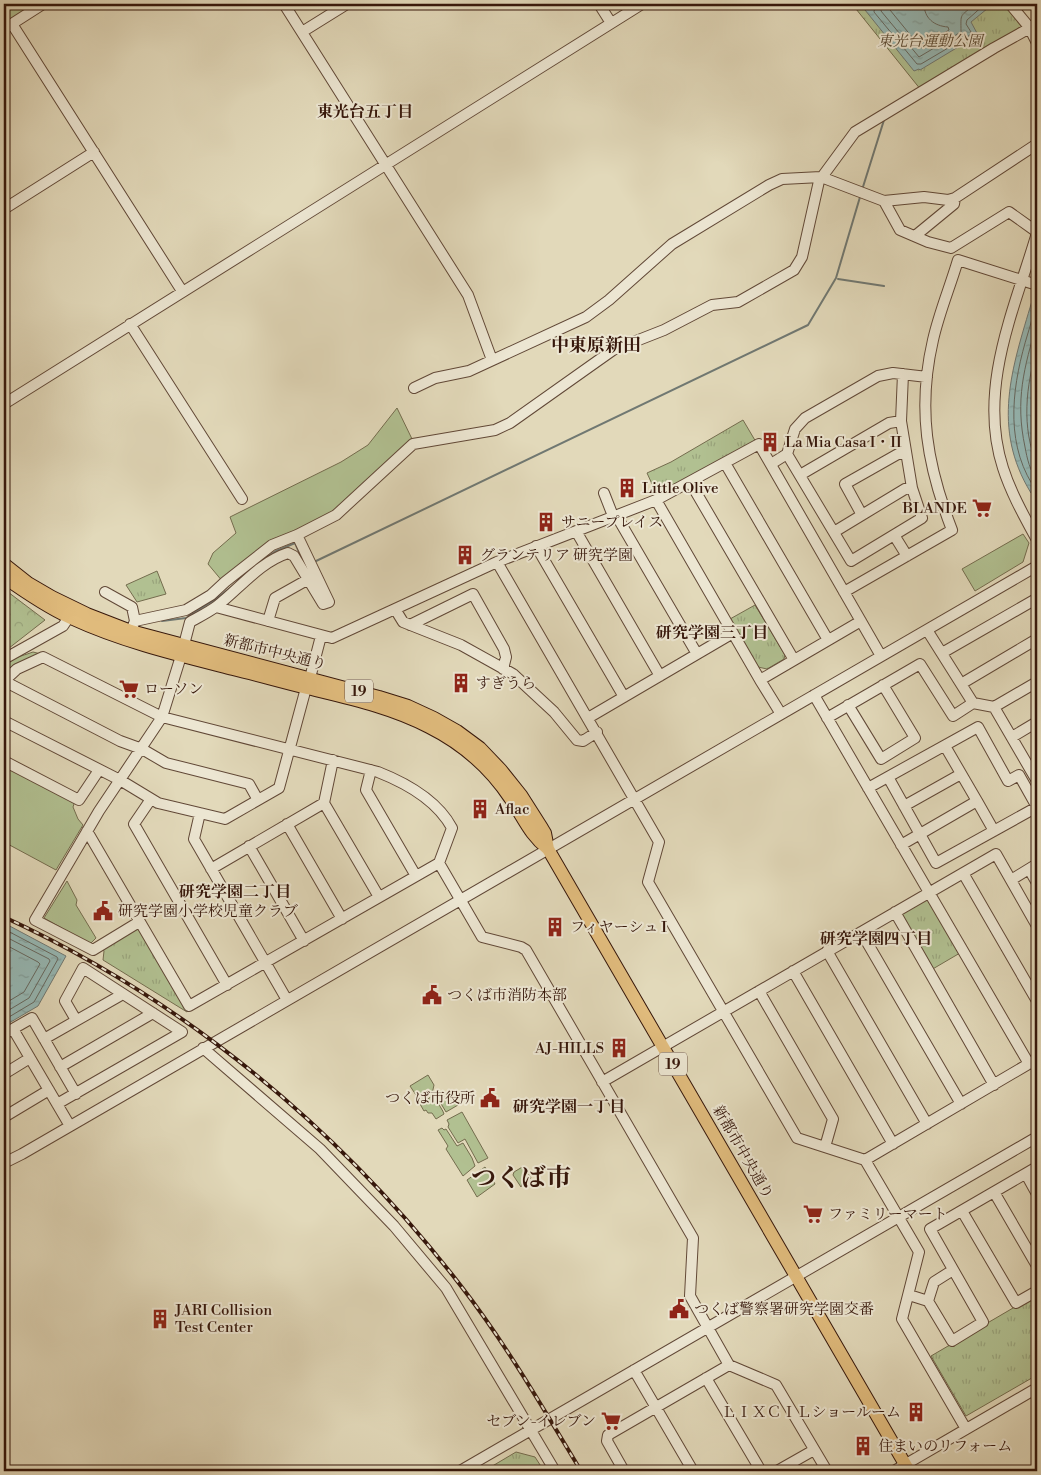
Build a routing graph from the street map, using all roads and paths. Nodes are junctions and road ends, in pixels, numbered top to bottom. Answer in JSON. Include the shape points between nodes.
{"nodes":[{"id":1,"x":43,"y":4,"type":"edge"},
{"id":2,"x":284,"y":4,"type":"edge"},
{"id":3,"x":346,"y":4,"type":"edge"},
{"id":4,"x":599,"y":4,"type":"edge"},
{"id":5,"x":642,"y":4,"type":"edge"},
{"id":6,"x":1010,"y":4,"type":"edge"},
{"id":7,"x":611,"y":23,"type":"junction"},
{"id":8,"x":8,"y":26,"type":"edge"},
{"id":9,"x":1033,"y":26,"type":"edge"},
{"id":10,"x":302,"y":32,"type":"junction"},
{"id":11,"x":1037,"y":43,"type":"edge"},
{"id":12,"x":1037,"y":144,"type":"edge"},
{"id":13,"x":94,"y":152,"type":"junction"},
{"id":14,"x":385,"y":165,"type":"junction"},
{"id":15,"x":821,"y":177,"type":"junction"},
{"id":16,"x":955,"y":198,"type":"junction"},
{"id":17,"x":884,"y":200,"type":"junction"},
{"id":18,"x":4,"y":209,"type":"edge"},
{"id":19,"x":1037,"y":233,"type":"edge"},
{"id":20,"x":915,"y":236,"type":"junction"},
{"id":21,"x":1023,"y":281,"type":"junction"},
{"id":22,"x":1037,"y":285,"type":"edge"},
{"id":23,"x":182,"y":291,"type":"junction"},
{"id":24,"x":130,"y":324,"type":"junction"},
{"id":25,"x":492,"y":360,"type":"junction"},
{"id":26,"x":903,"y":374,"type":"junction"},
{"id":27,"x":927,"y":377,"type":"junction"},
{"id":28,"x":414,"y":388,"type":"dead end"},
{"id":29,"x":4,"y":404,"type":"edge"},
{"id":30,"x":901,"y":421,"type":"junction"},
{"id":31,"x":906,"y":453,"type":"junction"},
{"id":32,"x":788,"y":454,"type":"junction"},
{"id":33,"x":725,"y":463,"type":"junction"},
{"id":34,"x":771,"y":464,"type":"junction"},
{"id":35,"x":800,"y":475,"type":"junction"},
{"id":36,"x":690,"y":482,"type":"junction"},
{"id":37,"x":912,"y":488,"type":"junction"},
{"id":38,"x":603,"y":497,"type":"dead end"},
{"id":39,"x":242,"y":499,"type":"dead end"},
{"id":40,"x":656,"y":500,"type":"junction"},
{"id":41,"x":862,"y":515,"type":"junction"},
{"id":42,"x":615,"y":516,"type":"junction"},
{"id":43,"x":576,"y":530,"type":"junction"},
{"id":44,"x":834,"y":532,"type":"junction"},
{"id":45,"x":297,"y":535,"type":"junction"},
{"id":46,"x":894,"y":535,"type":"junction"},
{"id":47,"x":1037,"y":540,"type":"edge"},
{"id":48,"x":536,"y":546,"type":"junction"},
{"id":49,"x":907,"y":556,"type":"junction"},
{"id":50,"x":497,"y":562,"type":"junction"},
{"id":51,"x":4,"y":564,"type":"edge"},
{"id":52,"x":1037,"y":566,"type":"edge"},
{"id":53,"x":4,"y":577,"type":"edge"},
{"id":54,"x":307,"y":580,"type":"junction"},
{"id":55,"x":105,"y":592,"type":"dead end"},
{"id":56,"x":844,"y":592,"type":"junction"},
{"id":57,"x":1037,"y":602,"type":"edge"},
{"id":58,"x":216,"y":607,"type":"junction"},
{"id":59,"x":395,"y":609,"type":"junction"},
{"id":60,"x":69,"y":618,"type":"junction"},
{"id":61,"x":268,"y":621,"type":"junction"},
{"id":62,"x":861,"y":621,"type":"junction"},
{"id":63,"x":410,"y":625,"type":"junction"},
{"id":64,"x":133,"y":626,"type":"junction"},
{"id":65,"x":927,"y":630,"type":"junction"},
{"id":66,"x":733,"y":633,"type":"junction"},
{"id":67,"x":321,"y":636,"type":"junction"},
{"id":68,"x":1037,"y":639,"type":"edge"},
{"id":69,"x":828,"y":640,"type":"junction"},
{"id":70,"x":183,"y":651,"type":"junction"},
{"id":71,"x":697,"y":654,"type":"junction"},
{"id":72,"x":942,"y":654,"type":"junction"},
{"id":73,"x":881,"y":656,"type":"junction"},
{"id":74,"x":4,"y":659,"type":"edge"},
{"id":75,"x":794,"y":660,"type":"junction"},
{"id":76,"x":503,"y":669,"type":"junction"},
{"id":77,"x":660,"y":676,"type":"junction"},
{"id":78,"x":760,"y":680,"type":"junction"},
{"id":79,"x":4,"y":681,"type":"edge"},
{"id":80,"x":1037,"y":682,"type":"edge"},
{"id":81,"x":308,"y":683,"type":"junction"},
{"id":82,"x":961,"y":684,"type":"junction"},
{"id":83,"x":883,"y":685,"type":"junction"},
{"id":84,"x":814,"y":696,"type":"junction"},
{"id":85,"x":624,"y":697,"type":"junction"},
{"id":86,"x":973,"y":704,"type":"junction"},
{"id":87,"x":848,"y":705,"type":"junction"},
{"id":88,"x":994,"y":708,"type":"junction"},
{"id":89,"x":781,"y":714,"type":"junction"},
{"id":90,"x":162,"y":717,"type":"junction"},
{"id":91,"x":588,"y":718,"type":"junction"},
{"id":92,"x":827,"y":718,"type":"junction"},
{"id":93,"x":4,"y":721,"type":"edge"},
{"id":94,"x":1037,"y":722,"type":"edge"},
{"id":95,"x":597,"y":732,"type":"junction"},
{"id":96,"x":1012,"y":737,"type":"junction"},
{"id":97,"x":945,"y":746,"type":"junction"},
{"id":98,"x":142,"y":748,"type":"junction"},
{"id":99,"x":288,"y":750,"type":"junction"},
{"id":100,"x":333,"y":760,"type":"junction"},
{"id":101,"x":4,"y":761,"type":"edge"},
{"id":102,"x":1034,"y":767,"type":"edge"},
{"id":103,"x":99,"y":770,"type":"junction"},
{"id":104,"x":371,"y":770,"type":"junction"},
{"id":105,"x":961,"y":774,"type":"junction"},
{"id":106,"x":888,"y":777,"type":"junction"},
{"id":107,"x":120,"y":780,"type":"junction"},
{"id":108,"x":1037,"y":781,"type":"edge"},
{"id":109,"x":868,"y":788,"type":"junction"},
{"id":110,"x":151,"y":799,"type":"junction"},
{"id":111,"x":634,"y":799,"type":"junction"},
{"id":112,"x":258,"y":800,"type":"junction"},
{"id":113,"x":977,"y":801,"type":"junction"},
{"id":114,"x":324,"y":803,"type":"junction"},
{"id":115,"x":904,"y":806,"type":"junction"},
{"id":116,"x":200,"y":813,"type":"junction"},
{"id":117,"x":287,"y":824,"type":"junction"},
{"id":118,"x":87,"y":831,"type":"junction"},
{"id":119,"x":994,"y":831,"type":"junction"},
{"id":120,"x":920,"y":834,"type":"junction"},
{"id":121,"x":901,"y":845,"type":"junction"},
{"id":122,"x":249,"y":846,"type":"junction"},
{"id":123,"x":548,"y":849,"type":"junction"},
{"id":124,"x":439,"y":863,"type":"junction"},
{"id":125,"x":1033,"y":867,"type":"edge"},
{"id":126,"x":210,"y":868,"type":"junction"},
{"id":127,"x":963,"y":873,"type":"junction"},
{"id":128,"x":416,"y":876,"type":"junction"},
{"id":129,"x":1011,"y":880,"type":"junction"},
{"id":130,"x":1037,"y":882,"type":"edge"},
{"id":131,"x":929,"y":893,"type":"junction"},
{"id":132,"x":379,"y":897,"type":"junction"},
{"id":133,"x":461,"y":900,"type":"junction"},
{"id":134,"x":895,"y":912,"type":"junction"},
{"id":135,"x":342,"y":919,"type":"junction"},
{"id":136,"x":139,"y":922,"type":"junction"},
{"id":137,"x":1037,"y":926,"type":"edge"},
{"id":138,"x":861,"y":932,"type":"junction"},
{"id":139,"x":304,"y":941,"type":"junction"},
{"id":140,"x":827,"y":952,"type":"junction"},
{"id":141,"x":265,"y":963,"type":"junction"},
{"id":142,"x":793,"y":971,"type":"junction"},
{"id":143,"x":227,"y":985,"type":"junction"},
{"id":144,"x":759,"y":991,"type":"junction"},
{"id":145,"x":122,"y":994,"type":"junction"},
{"id":146,"x":287,"y":1000,"type":"junction"},
{"id":147,"x":1037,"y":1001,"type":"edge"},
{"id":148,"x":723,"y":1012,"type":"junction"},
{"id":149,"x":153,"y":1013,"type":"junction"},
{"id":150,"x":76,"y":1020,"type":"junction"},
{"id":151,"x":8,"y":1032,"type":"edge"},
{"id":152,"x":44,"y":1039,"type":"junction"},
{"id":153,"x":663,"y":1047,"type":"junction"},
{"id":154,"x":203,"y":1048,"type":"junction"},
{"id":155,"x":30,"y":1058,"type":"junction"},
{"id":156,"x":1033,"y":1062,"type":"edge"},
{"id":157,"x":60,"y":1067,"type":"junction"},
{"id":158,"x":4,"y":1074,"type":"edge"},
{"id":159,"x":602,"y":1082,"type":"junction"},
{"id":160,"x":994,"y":1085,"type":"junction"},
{"id":161,"x":49,"y":1090,"type":"junction"},
{"id":162,"x":76,"y":1094,"type":"junction"},
{"id":163,"x":57,"y":1104,"type":"junction"},
{"id":164,"x":961,"y":1104,"type":"junction"},
{"id":165,"x":4,"y":1117,"type":"edge"},
{"id":166,"x":927,"y":1124,"type":"junction"},
{"id":167,"x":70,"y":1126,"type":"junction"},
{"id":168,"x":1037,"y":1137,"type":"edge"},
{"id":169,"x":893,"y":1144,"type":"junction"},
{"id":170,"x":825,"y":1148,"type":"junction"},
{"id":171,"x":865,"y":1160,"type":"junction"},
{"id":172,"x":4,"y":1163,"type":"edge"},
{"id":173,"x":1037,"y":1167,"type":"edge"},
{"id":174,"x":1026,"y":1174,"type":"junction"},
{"id":175,"x":994,"y":1192,"type":"junction"},
{"id":176,"x":1037,"y":1194,"type":"edge"},
{"id":177,"x":962,"y":1211,"type":"junction"},
{"id":178,"x":898,"y":1217,"type":"junction"},
{"id":179,"x":1037,"y":1266,"type":"edge"},
{"id":180,"x":953,"y":1270,"type":"junction"},
{"id":181,"x":796,"y":1276,"type":"junction"},
{"id":182,"x":1037,"y":1290,"type":"edge"},
{"id":183,"x":908,"y":1295,"type":"junction"},
{"id":184,"x":928,"y":1301,"type":"junction"},
{"id":185,"x":708,"y":1328,"type":"junction"},
{"id":186,"x":729,"y":1365,"type":"junction"},
{"id":187,"x":634,"y":1370,"type":"junction"},
{"id":188,"x":706,"y":1378,"type":"junction"},
{"id":189,"x":1037,"y":1388,"type":"edge"},
{"id":190,"x":656,"y":1408,"type":"junction"},
{"id":191,"x":966,"y":1429,"type":"junction"},
{"id":192,"x":530,"y":1431,"type":"junction"},
{"id":193,"x":814,"y":1450,"type":"junction"},
{"id":194,"x":907,"y":1468,"type":"edge"},
{"id":195,"x":460,"y":1471,"type":"edge"},
{"id":196,"x":555,"y":1471,"type":"edge"},
{"id":197,"x":624,"y":1471,"type":"edge"},
{"id":198,"x":693,"y":1471,"type":"edge"},
{"id":199,"x":761,"y":1471,"type":"edge"},
{"id":200,"x":777,"y":1471,"type":"edge"},
{"id":201,"x":827,"y":1471,"type":"edge"},
{"id":202,"x":894,"y":1471,"type":"edge"}],
"edges":[{"from":1,"to":8,"type":"street"},
{"from":2,"to":10,"type":"street"},
{"from":3,"to":10,"type":"street"},
{"from":4,"to":7,"type":"street"},
{"from":5,"to":7,"type":"street"},
{"from":6,"to":9,"type":"street"},
{"from":7,"to":14,"type":"street"},
{"from":8,"to":13,"type":"street"},
{"from":9,"to":11,"type":"street"},
{"from":9,"to":15,"type":"street","via":[[855,132]]},
{"from":10,"to":14,"type":"street"},
{"from":12,"to":16,"type":"street"},
{"from":13,"to":18,"type":"street"},
{"from":13,"to":23,"type":"street"},
{"from":14,"to":23,"type":"street"},
{"from":14,"to":25,"type":"street","via":[[468,295]]},
{"from":15,"to":17,"type":"street"},
{"from":15,"to":25,"type":"street","via":[[782,179],[769,185],[672,244],[586,317]]},
{"from":15,"to":45,"type":"street","via":[[802,257],[794,270],[738,302],[712,305],[664,330],[613,350],[510,423],[495,430],[413,444],[336,515]]},
{"from":16,"to":17,"type":"street"},
{"from":16,"to":20,"type":"street","via":[[954,204]]},
{"from":17,"to":20,"type":"street","via":[[900,230]]},
{"from":19,"to":20,"type":"street","via":[[1009,212],[951,248]]},
{"from":19,"to":21,"type":"street"},
{"from":21,"to":22,"type":"street"},
{"from":21,"to":27,"type":"street","via":[[958,260],[933,339]]},
{"from":21,"to":47,"type":"street","via":[[999,358],[994,422],[1010,489]]},
{"from":23,"to":24,"type":"street"},
{"from":24,"to":29,"type":"street"},
{"from":24,"to":39,"type":"street"},
{"from":25,"to":28,"type":"street"},
{"from":26,"to":27,"type":"street"},
{"from":26,"to":30,"type":"street"},
{"from":26,"to":32,"type":"street","via":[[878,376],[804,418],[795,429]]},
{"from":27,"to":49,"type":"street","via":[[925,424],[928,448],[936,486],[952,530]]},
{"from":30,"to":31,"type":"street"},
{"from":30,"to":35,"type":"street","via":[[889,423]]},
{"from":31,"to":37,"type":"street"},
{"from":31,"to":41,"type":"street","via":[[898,454],[845,484]]},
{"from":32,"to":34,"type":"street"},
{"from":32,"to":35,"type":"street"},
{"from":33,"to":34,"type":"street","via":[[759,444]]},
{"from":33,"to":36,"type":"street"},
{"from":33,"to":69,"type":"street"},
{"from":34,"to":56,"type":"street"},
{"from":35,"to":44,"type":"street"},
{"from":36,"to":40,"type":"street"},
{"from":36,"to":75,"type":"street"},
{"from":37,"to":41,"type":"street"},
{"from":37,"to":46,"type":"street","via":[[922,518]]},
{"from":38,"to":42,"type":"street"},
{"from":40,"to":42,"type":"street"},
{"from":40,"to":66,"type":"street"},
{"from":41,"to":44,"type":"street"},
{"from":42,"to":43,"type":"street"},
{"from":42,"to":71,"type":"street"},
{"from":43,"to":48,"type":"street"},
{"from":43,"to":77,"type":"street"},
{"from":44,"to":46,"type":"street","via":[[851,561]]},
{"from":45,"to":54,"type":"street","via":[[329,602],[323,604]]},
{"from":45,"to":64,"type":"street","via":[[272,545],[211,596],[186,610]]},
{"from":46,"to":49,"type":"street"},
{"from":48,"to":50,"type":"street"},
{"from":48,"to":85,"type":"street"},
{"from":49,"to":56,"type":"street"},
{"from":50,"to":59,"type":"street"},
{"from":50,"to":91,"type":"street"},
{"from":51,"to":64,"type":"main road","name":"新都市中央通り","number":"19","via":[[52,598],[87,614]]},
{"from":52,"to":65,"type":"street"},
{"from":53,"to":60,"type":"main road","name":"新都市中央通り","number":"19"},
{"from":54,"to":58,"type":"street","via":[[294,556],[288,553],[276,557]]},
{"from":54,"to":61,"type":"street","via":[[275,598]]},
{"from":55,"to":64,"type":"street","via":[[132,608]]},
{"from":56,"to":62,"type":"street"},
{"from":57,"to":72,"type":"street","via":[[1036,599]]},
{"from":58,"to":61,"type":"street"},
{"from":58,"to":70,"type":"street","via":[[190,622]]},
{"from":59,"to":63,"type":"street","via":[[403,622]]},
{"from":59,"to":67,"type":"street","via":[[332,638]]},
{"from":60,"to":70,"type":"main road","name":"新都市中央通り","number":"19","via":[[122,639]]},
{"from":60,"to":74,"type":"street","via":[[63,626]]},
{"from":61,"to":67,"type":"street"},
{"from":62,"to":69,"type":"street"},
{"from":62,"to":73,"type":"street"},
{"from":63,"to":76,"type":"street","via":[[461,645]]},
{"from":63,"to":76,"type":"street","via":[[473,594],[504,650]]},
{"from":64,"to":70,"type":"main road","name":"新都市中央通り","number":"19"},
{"from":65,"to":72,"type":"street"},
{"from":65,"to":73,"type":"street"},
{"from":66,"to":71,"type":"street"},
{"from":66,"to":78,"type":"street"},
{"from":67,"to":81,"type":"street"},
{"from":68,"to":82,"type":"street"},
{"from":69,"to":75,"type":"street"},
{"from":70,"to":81,"type":"main road","name":"新都市中央通り","number":"19"},
{"from":70,"to":90,"type":"street"},
{"from":71,"to":77,"type":"street"},
{"from":72,"to":82,"type":"street"},
{"from":73,"to":84,"type":"street"},
{"from":75,"to":78,"type":"street"},
{"from":76,"to":95,"type":"street","via":[[537,695],[577,740],[583,741]]},
{"from":77,"to":85,"type":"street"},
{"from":78,"to":89,"type":"street"},
{"from":79,"to":90,"type":"street","via":[[17,669],[43,657]]},
{"from":79,"to":98,"type":"street"},
{"from":80,"to":88,"type":"street"},
{"from":81,"to":99,"type":"street"},
{"from":81,"to":123,"type":"main road","name":"新都市中央通り","number":"19","via":[[404,715],[450,739],[492,775],[535,838]]},
{"from":82,"to":86,"type":"street"},
{"from":83,"to":86,"type":"street","via":[[920,664],[952,716]]},
{"from":83,"to":87,"type":"street"},
{"from":83,"to":87,"type":"street","via":[[915,738],[880,759]]},
{"from":84,"to":89,"type":"street"},
{"from":84,"to":92,"type":"street"},
{"from":85,"to":91,"type":"street"},
{"from":86,"to":88,"type":"street"},
{"from":87,"to":92,"type":"street"},
{"from":88,"to":96,"type":"street"},
{"from":89,"to":111,"type":"street"},
{"from":90,"to":98,"type":"street"},
{"from":90,"to":99,"type":"street"},
{"from":91,"to":95,"type":"street"},
{"from":92,"to":109,"type":"street"},
{"from":93,"to":103,"type":"street"},
{"from":94,"to":96,"type":"street"},
{"from":95,"to":111,"type":"street"},
{"from":96,"to":102,"type":"street"},
{"from":97,"to":105,"type":"street"},
{"from":97,"to":106,"type":"street"},
{"from":97,"to":119,"type":"street","via":[[978,727],[1008,781],[1019,775],[1037,807]]},
{"from":98,"to":107,"type":"street"},
{"from":98,"to":112,"type":"street","via":[[166,763],[249,784]]},
{"from":99,"to":100,"type":"street"},
{"from":99,"to":112,"type":"street","via":[[279,788]]},
{"from":100,"to":104,"type":"street"},
{"from":100,"to":114,"type":"street"},
{"from":101,"to":103,"type":"street","via":[[79,800]]},
{"from":102,"to":108,"type":"street"},
{"from":103,"to":107,"type":"street"},
{"from":104,"to":124,"type":"street","via":[[418,791],[450,824],[452,828]]},
{"from":104,"to":128,"type":"street","via":[[366,790]]},
{"from":105,"to":113,"type":"street"},
{"from":105,"to":115,"type":"street"},
{"from":106,"to":109,"type":"street"},
{"from":106,"to":115,"type":"street"},
{"from":107,"to":110,"type":"street"},
{"from":107,"to":118,"type":"street"},
{"from":109,"to":121,"type":"street"},
{"from":110,"to":116,"type":"street"},
{"from":110,"to":143,"type":"street","via":[[134,824]]},
{"from":111,"to":123,"type":"street"},
{"from":111,"to":148,"type":"street","via":[[659,842],[648,882]]},
{"from":112,"to":116,"type":"street","via":[[225,819]]},
{"from":113,"to":119,"type":"street"},
{"from":113,"to":120,"type":"street"},
{"from":114,"to":117,"type":"street"},
{"from":114,"to":132,"type":"street"},
{"from":115,"to":120,"type":"street"},
{"from":116,"to":126,"type":"street","via":[[194,839]]},
{"from":117,"to":122,"type":"street"},
{"from":117,"to":135,"type":"street"},
{"from":118,"to":136,"type":"street"},
{"from":118,"to":136,"type":"street","via":[[34,920],[93,950]]},
{"from":119,"to":120,"type":"street","via":[[936,863]]},
{"from":120,"to":121,"type":"street"},
{"from":121,"to":131,"type":"street"},
{"from":122,"to":126,"type":"street"},
{"from":122,"to":139,"type":"street"},
{"from":123,"to":133,"type":"street"},
{"from":123,"to":153,"type":"main road","name":"新都市中央通り","number":"19"},
{"from":124,"to":128,"type":"street"},
{"from":124,"to":133,"type":"street"},
{"from":125,"to":129,"type":"street"},
{"from":125,"to":130,"type":"street"},
{"from":126,"to":141,"type":"street"},
{"from":127,"to":129,"type":"street","via":[[996,854]]},
{"from":127,"to":131,"type":"street"},
{"from":127,"to":147,"type":"street"},
{"from":128,"to":132,"type":"street"},
{"from":129,"to":137,"type":"street"},
{"from":131,"to":134,"type":"street"},
{"from":131,"to":156,"type":"street"},
{"from":132,"to":135,"type":"street"},
{"from":133,"to":146,"type":"street"},
{"from":133,"to":159,"type":"street","via":[[482,937],[526,950]]},
{"from":134,"to":138,"type":"street"},
{"from":134,"to":160,"type":"street"},
{"from":135,"to":139,"type":"street"},
{"from":136,"to":143,"type":"street","via":[[190,1006]]},
{"from":138,"to":140,"type":"street"},
{"from":138,"to":164,"type":"street"},
{"from":139,"to":141,"type":"street"},
{"from":140,"to":142,"type":"street"},
{"from":140,"to":166,"type":"street"},
{"from":141,"to":143,"type":"street"},
{"from":141,"to":146,"type":"street"},
{"from":142,"to":144,"type":"street"},
{"from":142,"to":169,"type":"street"},
{"from":144,"to":148,"type":"street"},
{"from":144,"to":170,"type":"street","via":[[834,1119]]},
{"from":145,"to":149,"type":"street"},
{"from":145,"to":150,"type":"street"},
{"from":145,"to":150,"type":"street","via":[[83,968],[65,1001]]},
{"from":146,"to":154,"type":"street"},
{"from":148,"to":153,"type":"street"},
{"from":148,"to":170,"type":"street","via":[[797,1138]]},
{"from":149,"to":157,"type":"street"},
{"from":149,"to":162,"type":"street","via":[[182,1032]]},
{"from":150,"to":152,"type":"street"},
{"from":151,"to":152,"type":"street","via":[[32,1018]]},
{"from":151,"to":155,"type":"street"},
{"from":152,"to":157,"type":"street"},
{"from":153,"to":159,"type":"street"},
{"from":153,"to":181,"type":"main road","name":"新都市中央通り","number":"19"},
{"from":154,"to":167,"type":"street"},
{"from":154,"to":192,"type":"street","via":[[320,1149],[394,1226],[446,1288]]},
{"from":155,"to":158,"type":"street"},
{"from":155,"to":161,"type":"street"},
{"from":156,"to":160,"type":"street"},
{"from":157,"to":162,"type":"street"},
{"from":159,"to":185,"type":"street","via":[[693,1238],[690,1296]]},
{"from":160,"to":164,"type":"street"},
{"from":161,"to":163,"type":"street"},
{"from":161,"to":165,"type":"street"},
{"from":162,"to":163,"type":"street"},
{"from":163,"to":167,"type":"street"},
{"from":164,"to":166,"type":"street"},
{"from":166,"to":169,"type":"street"},
{"from":167,"to":172,"type":"street"},
{"from":168,"to":178,"type":"street"},
{"from":169,"to":171,"type":"street"},
{"from":170,"to":171,"type":"street"},
{"from":171,"to":178,"type":"street"},
{"from":173,"to":174,"type":"street"},
{"from":174,"to":175,"type":"street"},
{"from":174,"to":176,"type":"street"},
{"from":175,"to":177,"type":"street"},
{"from":175,"to":179,"type":"street"},
{"from":177,"to":180,"type":"street","via":[[930,1230]]},
{"from":177,"to":182,"type":"street","via":[[1016,1303]]},
{"from":178,"to":181,"type":"street"},
{"from":178,"to":183,"type":"street","via":[[919,1252]]},
{"from":180,"to":184,"type":"street","via":[[934,1282]]},
{"from":180,"to":184,"type":"street","via":[[983,1322],[952,1341]]},
{"from":181,"to":185,"type":"street"},
{"from":181,"to":194,"type":"main road","name":"新都市中央通り","number":"19"},
{"from":183,"to":184,"type":"street"},
{"from":183,"to":191,"type":"street","via":[[902,1319]]},
{"from":185,"to":186,"type":"street"},
{"from":185,"to":187,"type":"street"},
{"from":186,"to":188,"type":"street"},
{"from":186,"to":193,"type":"street","via":[[776,1385]]},
{"from":187,"to":190,"type":"street"},
{"from":187,"to":192,"type":"street"},
{"from":188,"to":190,"type":"street"},
{"from":188,"to":199,"type":"street"},
{"from":189,"to":191,"type":"street"},
{"from":190,"to":197,"type":"street","via":[[608,1436],[607,1441]]},
{"from":190,"to":198,"type":"street"},
{"from":191,"to":194,"type":"street"},
{"from":192,"to":195,"type":"street"},
{"from":192,"to":196,"type":"street"},
{"from":193,"to":200,"type":"street"},
{"from":193,"to":201,"type":"street"},
{"from":194,"to":202,"type":"street"}]}
